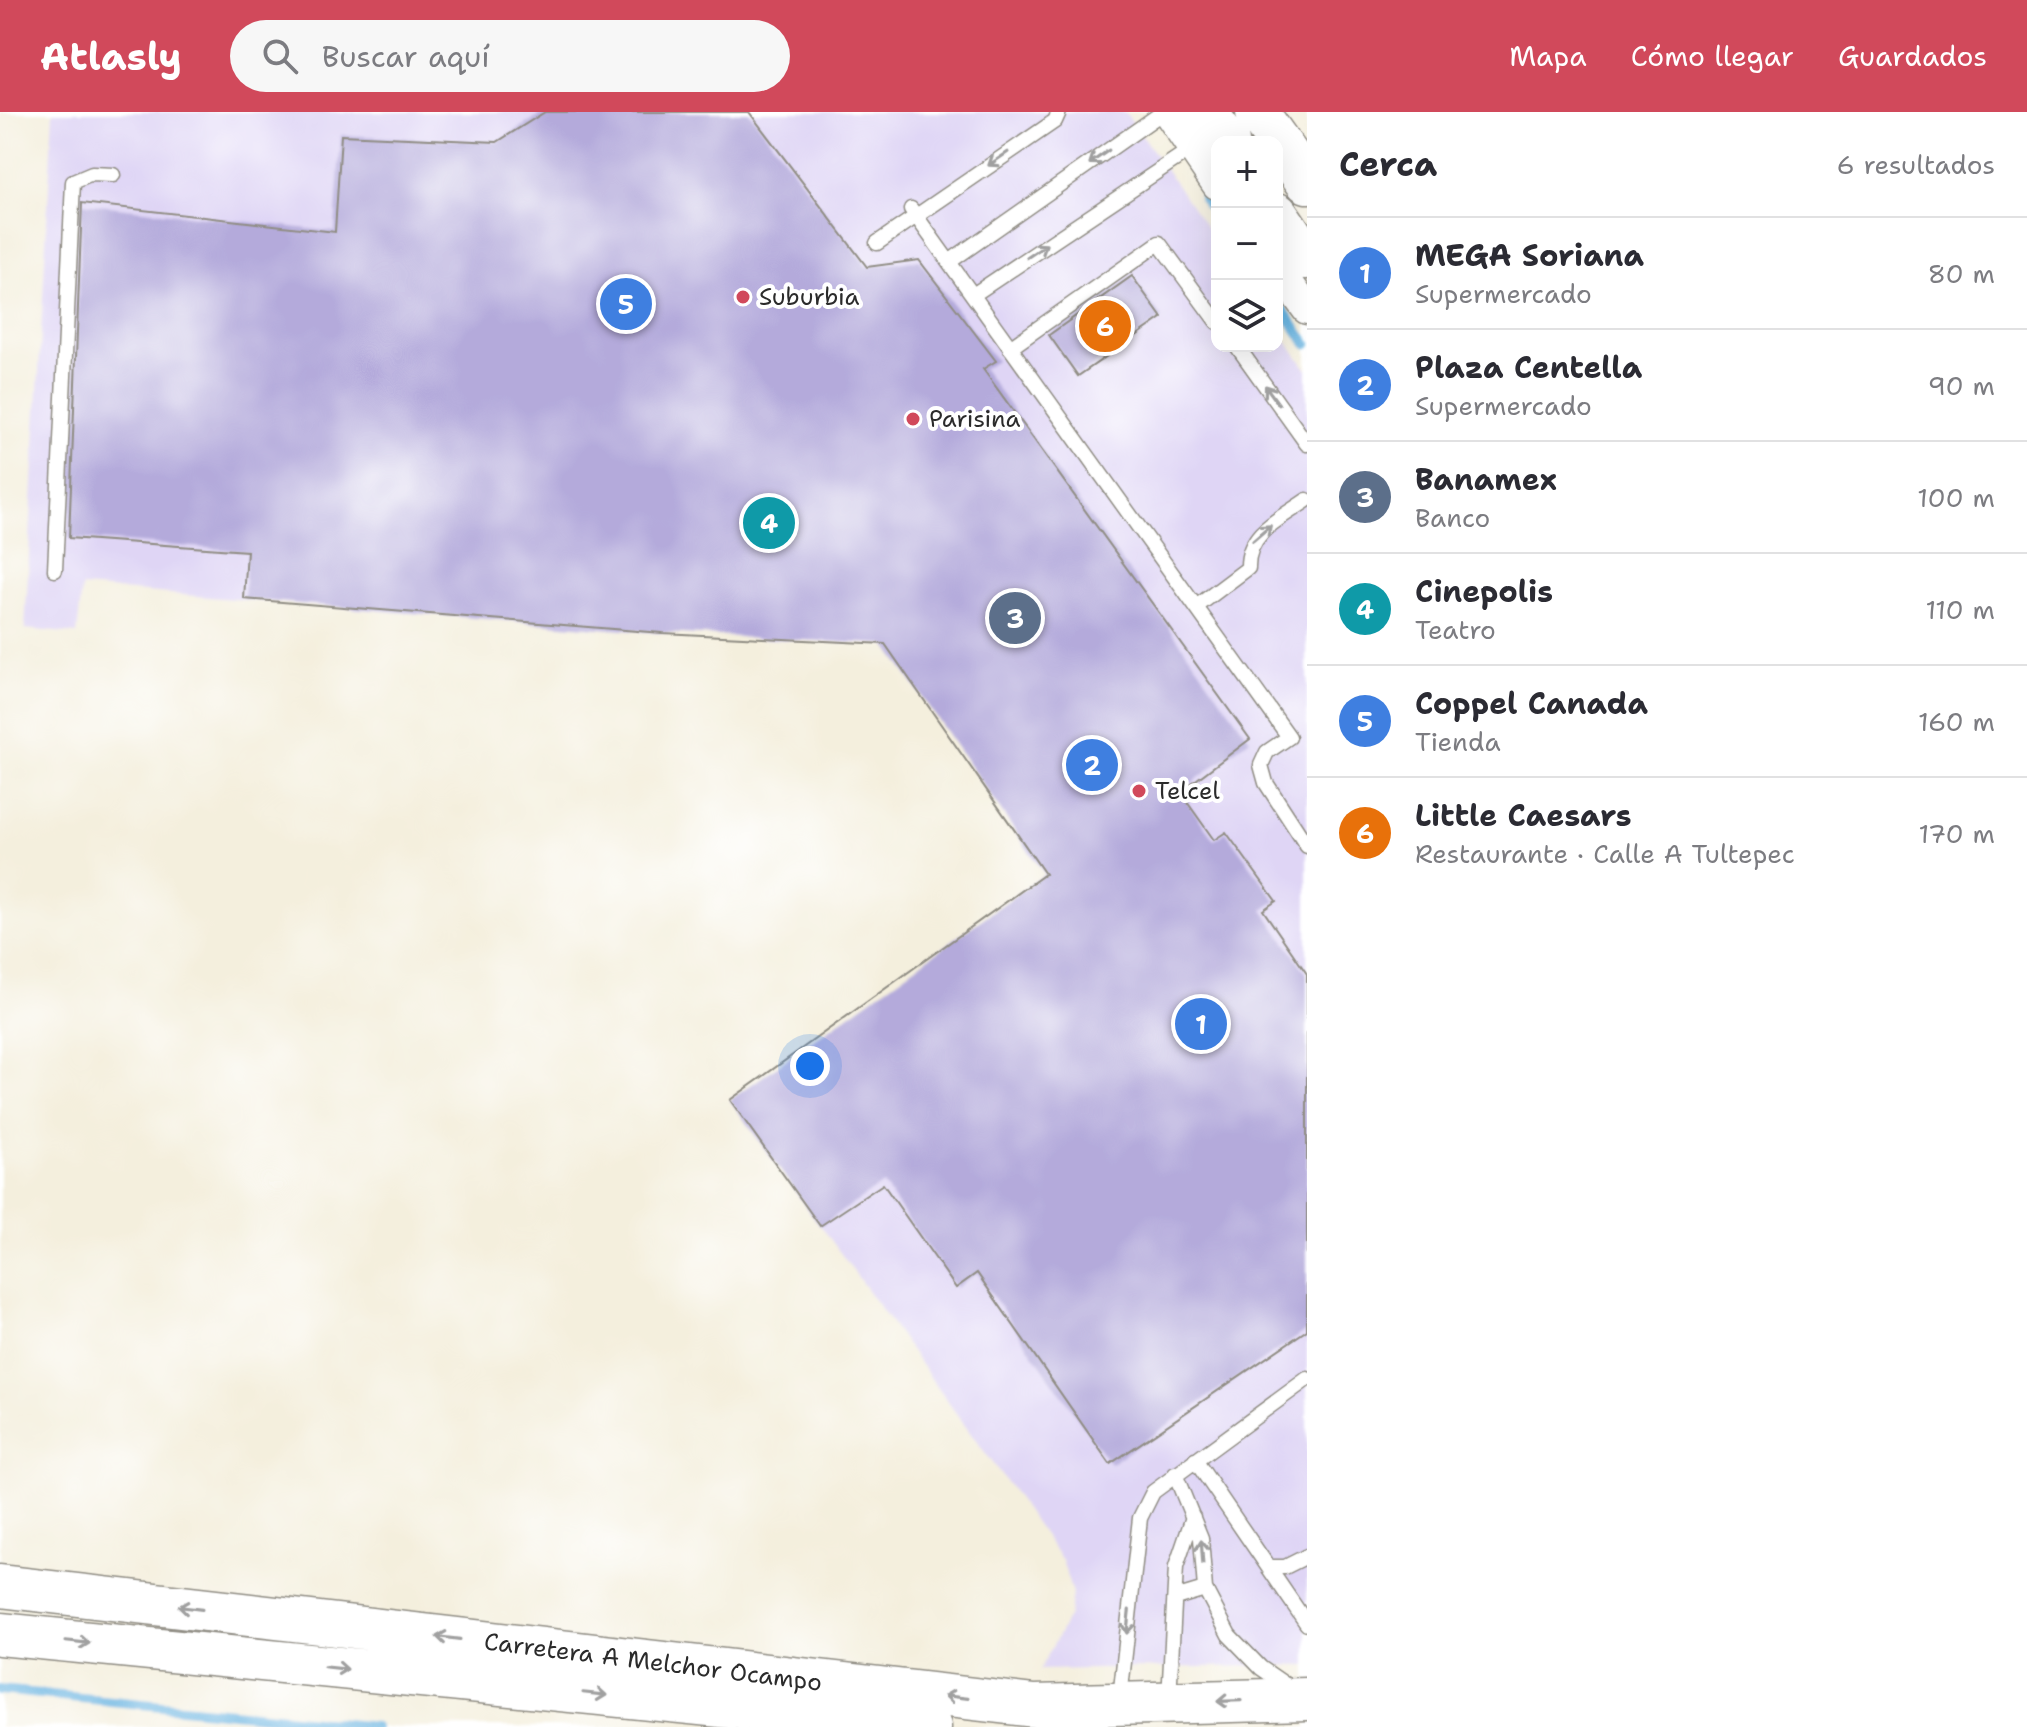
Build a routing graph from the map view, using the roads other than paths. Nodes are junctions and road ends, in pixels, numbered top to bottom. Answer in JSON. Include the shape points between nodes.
{"nodes":[{"id":1,"x":1059,"y":112,"type":"edge"},
{"id":2,"x":1166,"y":112,"type":"edge"},
{"id":3,"x":1257,"y":112,"type":"edge"},
{"id":4,"x":1208,"y":134,"type":"edge"},
{"id":5,"x":113,"y":175,"type":"dead end"},
{"id":6,"x":1307,"y":182,"type":"edge"},
{"id":7,"x":913,"y":212,"type":"junction"},
{"id":8,"x":1283,"y":223,"type":"edge"},
{"id":9,"x":877,"y":243,"type":"dead end"},
{"id":10,"x":1307,"y":258,"type":"edge"},
{"id":11,"x":949,"y":262,"type":"junction"},
{"id":12,"x":1283,"y":276,"type":"edge"},
{"id":13,"x":973,"y":295,"type":"junction"},
{"id":14,"x":1307,"y":309,"type":"edge"},
{"id":15,"x":1211,"y":316,"type":"edge"},
{"id":16,"x":1010,"y":348,"type":"junction"},
{"id":17,"x":1241,"y":352,"type":"edge"},
{"id":18,"x":1307,"y":444,"type":"edge"},
{"id":19,"x":1307,"y":500,"type":"edge"},
{"id":20,"x":55,"y":570,"type":"dead end"},
{"id":21,"x":1196,"y":607,"type":"junction"},
{"id":22,"x":1307,"y":818,"type":"edge"},
{"id":23,"x":1294,"y":828,"type":"junction"},
{"id":24,"x":1307,"y":846,"type":"edge"},
{"id":25,"x":1307,"y":1379,"type":"edge"},
{"id":26,"x":1195,"y":1460,"type":"junction"},
{"id":27,"x":1175,"y":1474,"type":"junction"},
{"id":28,"x":1193,"y":1517,"type":"junction"},
{"id":29,"x":1307,"y":1556,"type":"edge"},
{"id":30,"x":1270,"y":1567,"type":"junction"},
{"id":31,"x":0,"y":1586,"type":"edge"},
{"id":32,"x":1205,"y":1589,"type":"junction"},
{"id":33,"x":1175,"y":1598,"type":"junction"},
{"id":34,"x":1307,"y":1624,"type":"edge"},
{"id":35,"x":0,"y":1634,"type":"edge"},
{"id":36,"x":1306,"y":1699,"type":"edge"},
{"id":37,"x":1169,"y":1703,"type":"junction"},
{"id":38,"x":1119,"y":1707,"type":"junction"},
{"id":39,"x":930,"y":1727,"type":"edge"}],
"edges":[{"from":1,"to":7,"type":"lane","one_way":true,"via":[[1055,121]]},
{"from":2,"to":4,"type":"street"},
{"from":2,"to":11,"type":"lane","one_way":true},
{"from":3,"to":6,"type":"main road"},
{"from":13,"to":4,"type":"lane","one_way":true},
{"from":5,"to":20,"type":"lane","via":[[92,174],[73,182]]},
{"from":7,"to":9,"type":"lane"},
{"from":7,"to":11,"type":"lane"},
{"from":8,"to":10,"type":"main road"},
{"from":11,"to":13,"type":"lane"},
{"from":12,"to":14,"type":"street"},
{"from":13,"to":16,"type":"lane"},
{"from":15,"to":16,"type":"lane","via":[[1159,243]]},
{"from":16,"to":21,"type":"lane"},
{"from":18,"to":17,"type":"lane","one_way":true},
{"from":21,"to":19,"type":"lane","one_way":true,"via":[[1248,568],[1247,551],[1255,536]]},
{"from":21,"to":23,"type":"lane","via":[[1289,737],[1267,752],[1261,765]]},
{"from":22,"to":23,"type":"lane"},
{"from":23,"to":24,"type":"lane"},
{"from":25,"to":26,"type":"lane"},
{"from":26,"to":27,"type":"lane"},
{"from":26,"to":30,"type":"lane"},
{"from":27,"to":28,"type":"lane"},
{"from":27,"to":38,"type":"lane","one_way":true,"via":[[1153,1492],[1140,1518]]},
{"from":32,"to":28,"type":"lane","one_way":true,"via":[[1201,1538]]},
{"from":28,"to":33,"type":"lane","via":[[1176,1567]]},
{"from":29,"to":30,"type":"lane","via":[[1285,1567]]},
{"from":30,"to":34,"type":"lane"},
{"from":38,"to":31,"type":"main road","name":"Carretera A Melchor Ocampo","one_way":true,"via":[[1034,1706]]},
{"from":32,"to":33,"type":"lane"},
{"from":32,"to":36,"type":"lane","via":[[1229,1635],[1261,1668]]},
{"from":33,"to":37,"type":"lane"},
{"from":35,"to":39,"type":"main road","name":"Carretera A Melchor Ocampo","one_way":true},
{"from":36,"to":37,"type":"main road","name":"Carretera A Melchor Ocampo","one_way":true},
{"from":37,"to":38,"type":"main road","name":"Carretera A Melchor Ocampo"}]}
